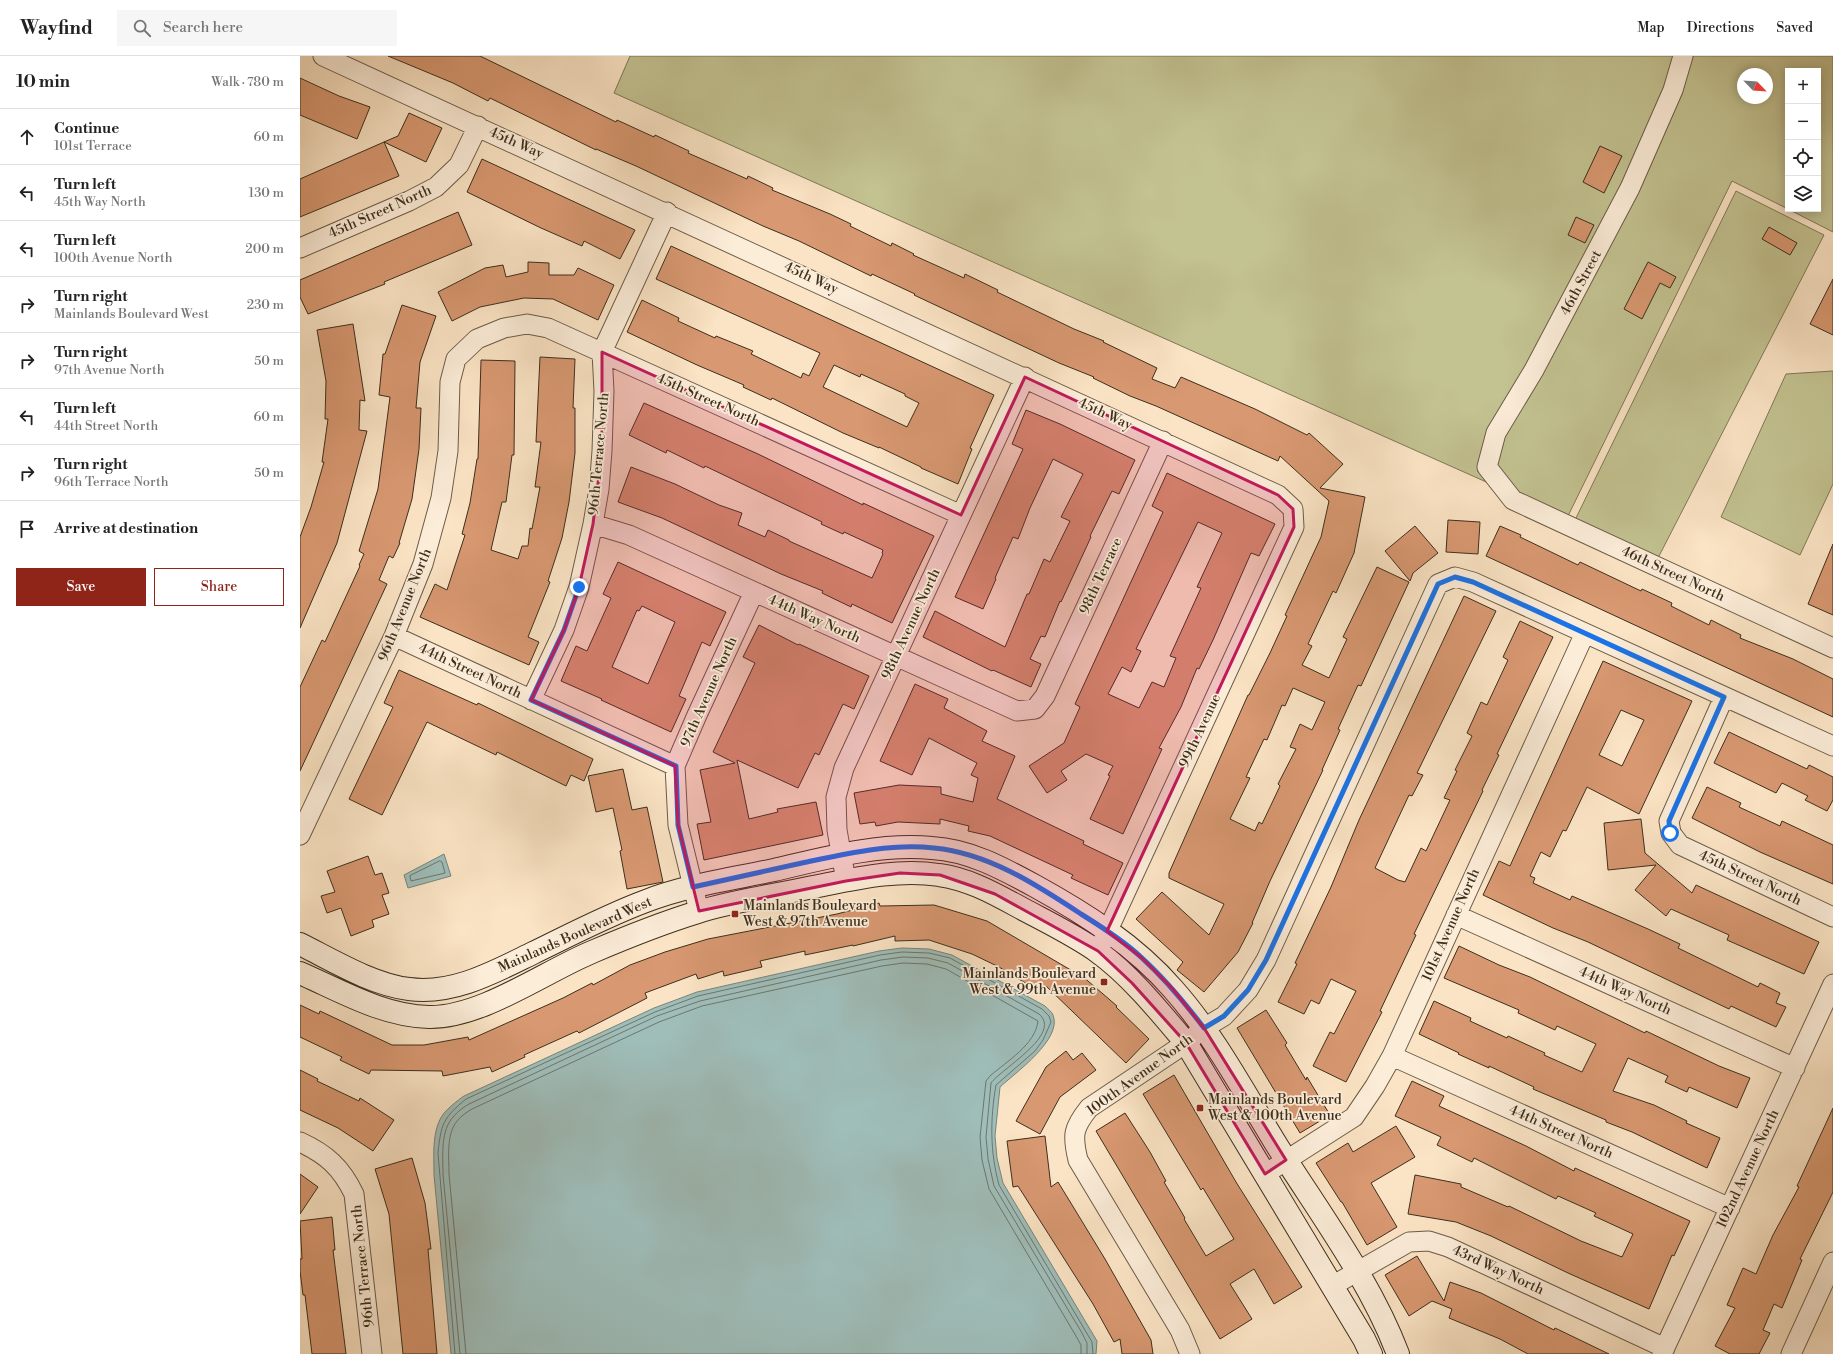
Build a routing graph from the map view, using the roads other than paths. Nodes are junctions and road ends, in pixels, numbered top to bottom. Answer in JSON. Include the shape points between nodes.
{"nodes":[{"id":1,"x":323,"y":56,"type":"edge"},
{"id":2,"x":1683,"y":56,"type":"edge"},
{"id":3,"x":478,"y":126,"type":"junction"},
{"id":4,"x":667,"y":212,"type":"junction"},
{"id":5,"x":300,"y":248,"type":"edge"},
{"id":6,"x":602,"y":352,"type":"junction"},
{"id":7,"x":456,"y":359,"type":"joint"},
{"id":8,"x":1025,"y":377,"type":"junction"},
{"id":9,"x":1163,"y":441,"type":"junction"},
{"id":10,"x":1513,"y":500,"type":"joint"},
{"id":11,"x":1293,"y":509,"type":"joint"},
{"id":12,"x":961,"y":515,"type":"junction"},
{"id":13,"x":593,"y":524,"type":"junction"},
{"id":14,"x":754,"y":592,"type":"junction"},
{"id":15,"x":1585,"y":633,"type":"junction"},
{"id":16,"x":394,"y":636,"type":"junction"},
{"id":17,"x":1833,"y":648,"type":"edge"},
{"id":18,"x":896,"y":656,"type":"junction"},
{"id":19,"x":1724,"y":697,"type":"junction"},
{"id":20,"x":531,"y":700,"type":"junction"},
{"id":21,"x":1035,"y":709,"type":"joint"},
{"id":22,"x":1833,"y":746,"type":"edge"},
{"id":23,"x":676,"y":766,"type":"junction"},
{"id":24,"x":300,"y":835,"type":"edge"},
{"id":25,"x":842,"y":855,"type":"junction"},
{"id":26,"x":846,"y":880,"type":"junction"},
{"id":27,"x":693,"y":887,"type":"junction"},
{"id":28,"x":699,"y":911,"type":"junction"},
{"id":29,"x":1456,"y":915,"type":"junction"},
{"id":30,"x":1833,"y":917,"type":"edge"},
{"id":31,"x":1107,"y":931,"type":"junction"},
{"id":32,"x":300,"y":944,"type":"edge"},
{"id":33,"x":1098,"y":951,"type":"junction"},
{"id":34,"x":300,"y":973,"type":"edge"},
{"id":35,"x":1833,"y":984,"type":"edge"},
{"id":36,"x":1204,"y":1028,"type":"junction"},
{"id":37,"x":1186,"y":1043,"type":"junction"},
{"id":38,"x":1392,"y":1056,"type":"junction"},
{"id":39,"x":1795,"y":1068,"type":"junction"},
{"id":40,"x":300,"y":1142,"type":"edge"},
{"id":41,"x":1286,"y":1160,"type":"junction"},
{"id":42,"x":1265,"y":1174,"type":"junction"},
{"id":43,"x":1730,"y":1208,"type":"junction"},
{"id":44,"x":1833,"y":1262,"type":"edge"},
{"id":45,"x":1357,"y":1272,"type":"junction"},
{"id":46,"x":1332,"y":1286,"type":"junction"},
{"id":47,"x":1663,"y":1351,"type":"edge"},
{"id":48,"x":372,"y":1354,"type":"edge"},
{"id":49,"x":1190,"y":1354,"type":"edge"},
{"id":50,"x":1372,"y":1354,"type":"edge"},
{"id":51,"x":1398,"y":1354,"type":"edge"},
{"id":52,"x":1792,"y":1354,"type":"edge"}],
"edges":[{"from":1,"to":3,"type":"street","name":"45th Way"},
{"from":2,"to":10,"type":"street","name":"46th Street","via":[[1673,90],[1630,188],[1534,370],[1496,434],[1488,467]]},
{"from":3,"to":4,"type":"street","name":"45th Way"},
{"from":3,"to":5,"type":"street","name":"45th Street North","via":[[459,165],[436,187]]},
{"from":4,"to":6,"type":"street","name":"96th Terrace North"},
{"from":4,"to":8,"type":"street","name":"45th Way"},
{"from":6,"to":7,"type":"street","name":"45th Street North","via":[[548,328],[527,324],[504,328],[477,339]]},
{"from":6,"to":12,"type":"street","name":"45th Street North"},
{"from":6,"to":13,"type":"street","name":"96th Terrace North","via":[[602,451]]},
{"from":7,"to":16,"type":"street","name":"96th Avenue North","via":[[450,382],[448,451],[441,498],[423,564]]},
{"from":8,"to":9,"type":"street","name":"45th Way"},
{"from":8,"to":12,"type":"street","name":"98th Avenue North"},
{"from":9,"to":11,"type":"street","name":"45th Way","via":[[1278,495]]},
{"from":9,"to":21,"type":"street","name":"98th Terrace","via":[[1045,696]]},
{"from":10,"to":17,"type":"street","name":"46th Street North"},
{"from":11,"to":31,"type":"street","name":"99th Avenue","via":[[1294,527]]},
{"from":12,"to":18,"type":"street","name":"98th Avenue North"},
{"from":13,"to":14,"type":"street","name":"44th Way North","via":[[629,535]]},
{"from":13,"to":20,"type":"street","name":"96th Terrace North","via":[[579,587],[564,630]]},
{"from":14,"to":18,"type":"street","name":"44th Way North"},
{"from":14,"to":23,"type":"street","name":"97th Avenue North"},
{"from":15,"to":19,"type":"street"},
{"from":15,"to":29,"type":"street","name":"101st Avenue North"},
{"from":15,"to":36,"type":"street","name":"100th Avenue North","via":[[1473,582],[1455,577],[1438,584],[1266,960],[1243,995],[1224,1016]]},
{"from":16,"to":20,"type":"street","name":"44th Street North"},
{"from":16,"to":24,"type":"street","name":"96th Avenue North"},
{"from":18,"to":21,"type":"street","name":"44th Way North","via":[[1018,711]]},
{"from":18,"to":25,"type":"street","name":"98th Avenue North","via":[[844,768],[836,797],[837,830]]},
{"from":19,"to":22,"type":"street"},
{"from":19,"to":30,"type":"street","name":"45th Street North","via":[[1669,821],[1670,833],[1680,845]]},
{"from":20,"to":23,"type":"street","name":"44th Street North"},
{"from":23,"to":27,"type":"street","name":"97th Avenue North","via":[[678,825]]},
{"from":25,"to":26,"type":"street","name":"98th Avenue North"},
{"from":25,"to":27,"type":"street","name":"Mainlands Boulevard West"},
{"from":25,"to":31,"type":"street","name":"Mainlands Boulevard West","via":[[895,847],[934,848],[969,855],[1000,866],[1057,898]]},
{"from":26,"to":28,"type":"street","name":"Mainlands Boulevard West"},
{"from":26,"to":33,"type":"street","name":"Mainlands Boulevard West","via":[[900,873],[940,875],[972,884]]},
{"from":27,"to":28,"type":"street","name":"97th Avenue North"},
{"from":27,"to":32,"type":"street","name":"Mainlands Boulevard West","via":[[648,900],[492,973],[441,989],[410,989],[381,983]]},
{"from":28,"to":34,"type":"street","name":"Mainlands Boulevard West","via":[[637,933],[569,962],[488,1002],[453,1014],[430,1017],[401,1014],[369,1004]]},
{"from":29,"to":38,"type":"street","name":"101st Avenue North"},
{"from":29,"to":39,"type":"street","name":"44th Way North"},
{"from":31,"to":33,"type":"street","name":"99th Avenue"},
{"from":31,"to":36,"type":"street","name":"Mainlands Boulevard West","via":[[1141,957],[1172,988]]},
{"from":33,"to":37,"type":"street","name":"Mainlands Boulevard West","via":[[1132,983]]},
{"from":35,"to":39,"type":"street","name":"102nd Avenue North"},
{"from":36,"to":37,"type":"street","name":"100th Avenue North"},
{"from":36,"to":41,"type":"street","name":"Mainlands Boulevard West"},
{"from":37,"to":42,"type":"street","name":"Mainlands Boulevard West"},
{"from":37,"to":49,"type":"street","name":"100th Avenue North","via":[[1089,1108],[1079,1120],[1073,1140],[1078,1160],[1180,1330]]},
{"from":38,"to":41,"type":"street","name":"101st Avenue North","via":[[1354,1117]]},
{"from":38,"to":43,"type":"street","name":"44th Street North"},
{"from":39,"to":43,"type":"street","name":"102nd Avenue North"},
{"from":40,"to":48,"type":"street","name":"96th Terrace North","via":[[320,1151],[335,1164],[347,1179],[354,1194]]},
{"from":41,"to":42,"type":"street","name":"101st Avenue North"},
{"from":41,"to":45,"type":"street","name":"Mainlands Boulevard West"},
{"from":42,"to":46,"type":"street","name":"Mainlands Boulevard West"},
{"from":43,"to":47,"type":"street","name":"102nd Avenue North"},
{"from":44,"to":52,"type":"street"},
{"from":45,"to":46,"type":"street","name":"43rd Way North"},
{"from":45,"to":47,"type":"street","name":"43rd Way North","via":[[1409,1242],[1429,1241],[1448,1247]]},
{"from":45,"to":51,"type":"street","name":"Mainlands Boulevard West"},
{"from":46,"to":50,"type":"street","name":"Mainlands Boulevard West"}]}
